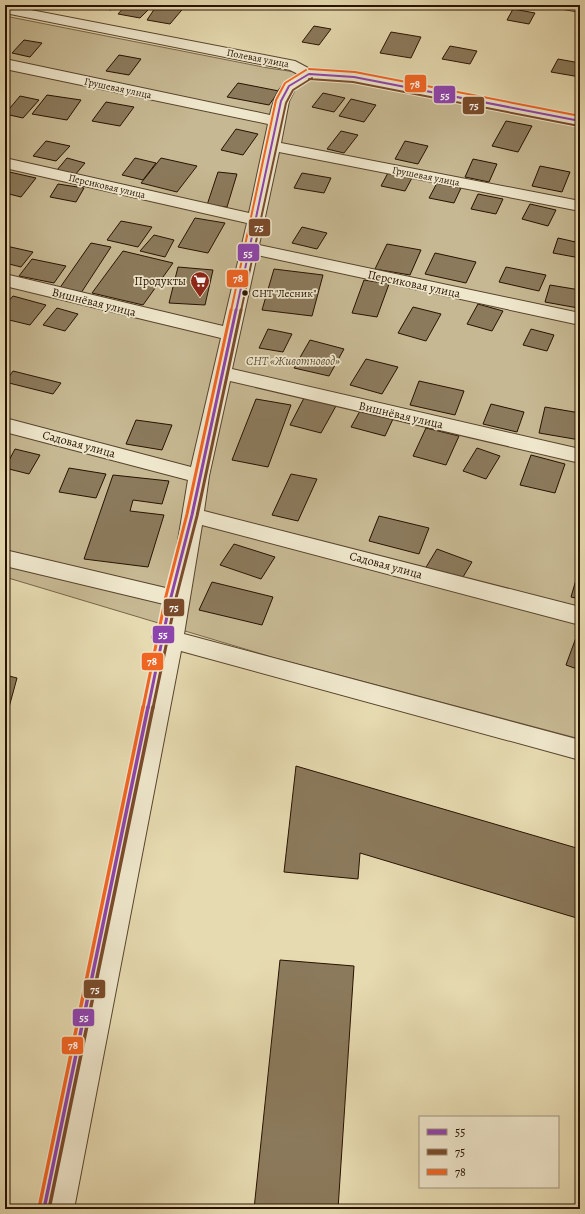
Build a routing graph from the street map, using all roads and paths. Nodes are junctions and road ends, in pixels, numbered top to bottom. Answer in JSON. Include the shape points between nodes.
{"nodes":[{"id":1,"x":564,"y":5,"type":"edge"},
{"id":2,"x":580,"y":8,"type":"edge"},
{"id":3,"x":5,"y":9,"type":"edge"},
{"id":4,"x":5,"y":64,"type":"edge"},
{"id":5,"x":309,"y":74,"type":"junction"},
{"id":6,"x":278,"y":121,"type":"junction"},
{"id":7,"x":580,"y":121,"type":"edge"},
{"id":8,"x":272,"y":146,"type":"junction"},
{"id":9,"x":5,"y":164,"type":"edge"},
{"id":10,"x":580,"y":206,"type":"edge"},
{"id":11,"x":256,"y":220,"type":"junction"},
{"id":12,"x":249,"y":248,"type":"junction"},
{"id":13,"x":5,"y":280,"type":"edge"},
{"id":14,"x":580,"y":319,"type":"edge"},
{"id":15,"x":230,"y":334,"type":"junction"},
{"id":16,"x":222,"y":373,"type":"junction"},
{"id":17,"x":5,"y":425,"type":"edge"},
{"id":18,"x":580,"y":456,"type":"edge"},
{"id":19,"x":199,"y":476,"type":"junction"},
{"id":20,"x":192,"y":515,"type":"junction"},
{"id":21,"x":5,"y":558,"type":"edge"},
{"id":22,"x":171,"y":597,"type":"junction"},
{"id":23,"x":580,"y":616,"type":"edge"},
{"id":24,"x":167,"y":638,"type":"junction"},
{"id":25,"x":580,"y":750,"type":"edge"},
{"id":26,"x":44,"y":1209,"type":"edge"},
{"id":27,"x":59,"y":1209,"type":"edge"}],
"edges":[{"from":1,"to":2,"type":"street"},
{"from":3,"to":5,"type":"street","name":"Полевая улица","via":[[295,66]]},
{"from":4,"to":6,"type":"street","name":"Грушевая улица"},
{"from":5,"to":6,"type":"street","via":[[289,86],[281,101]]},
{"from":5,"to":7,"type":"street","name":"Полевая улица","via":[[354,77]]},
{"from":6,"to":8,"type":"street"},
{"from":8,"to":10,"type":"street","name":"Грушевая улица"},
{"from":8,"to":11,"type":"street"},
{"from":9,"to":11,"type":"street","name":"Персиковая улица"},
{"from":11,"to":12,"type":"street"},
{"from":12,"to":14,"type":"street","name":"Персиковая улица"},
{"from":12,"to":15,"type":"street"},
{"from":13,"to":15,"type":"street","name":"Вишнёвая улица"},
{"from":15,"to":16,"type":"street"},
{"from":16,"to":18,"type":"street","name":"Вишнёвая улица"},
{"from":16,"to":19,"type":"street"},
{"from":17,"to":19,"type":"street","name":"Садовая улица"},
{"from":19,"to":20,"type":"street"},
{"from":20,"to":22,"type":"street"},
{"from":20,"to":23,"type":"street","name":"Садовая улица"},
{"from":20,"to":24,"type":"street","via":[[180,597]]},
{"from":21,"to":22,"type":"street"},
{"from":22,"to":24,"type":"street"},
{"from":24,"to":25,"type":"street"},
{"from":24,"to":26,"type":"street"},
{"from":24,"to":27,"type":"street"}]}
